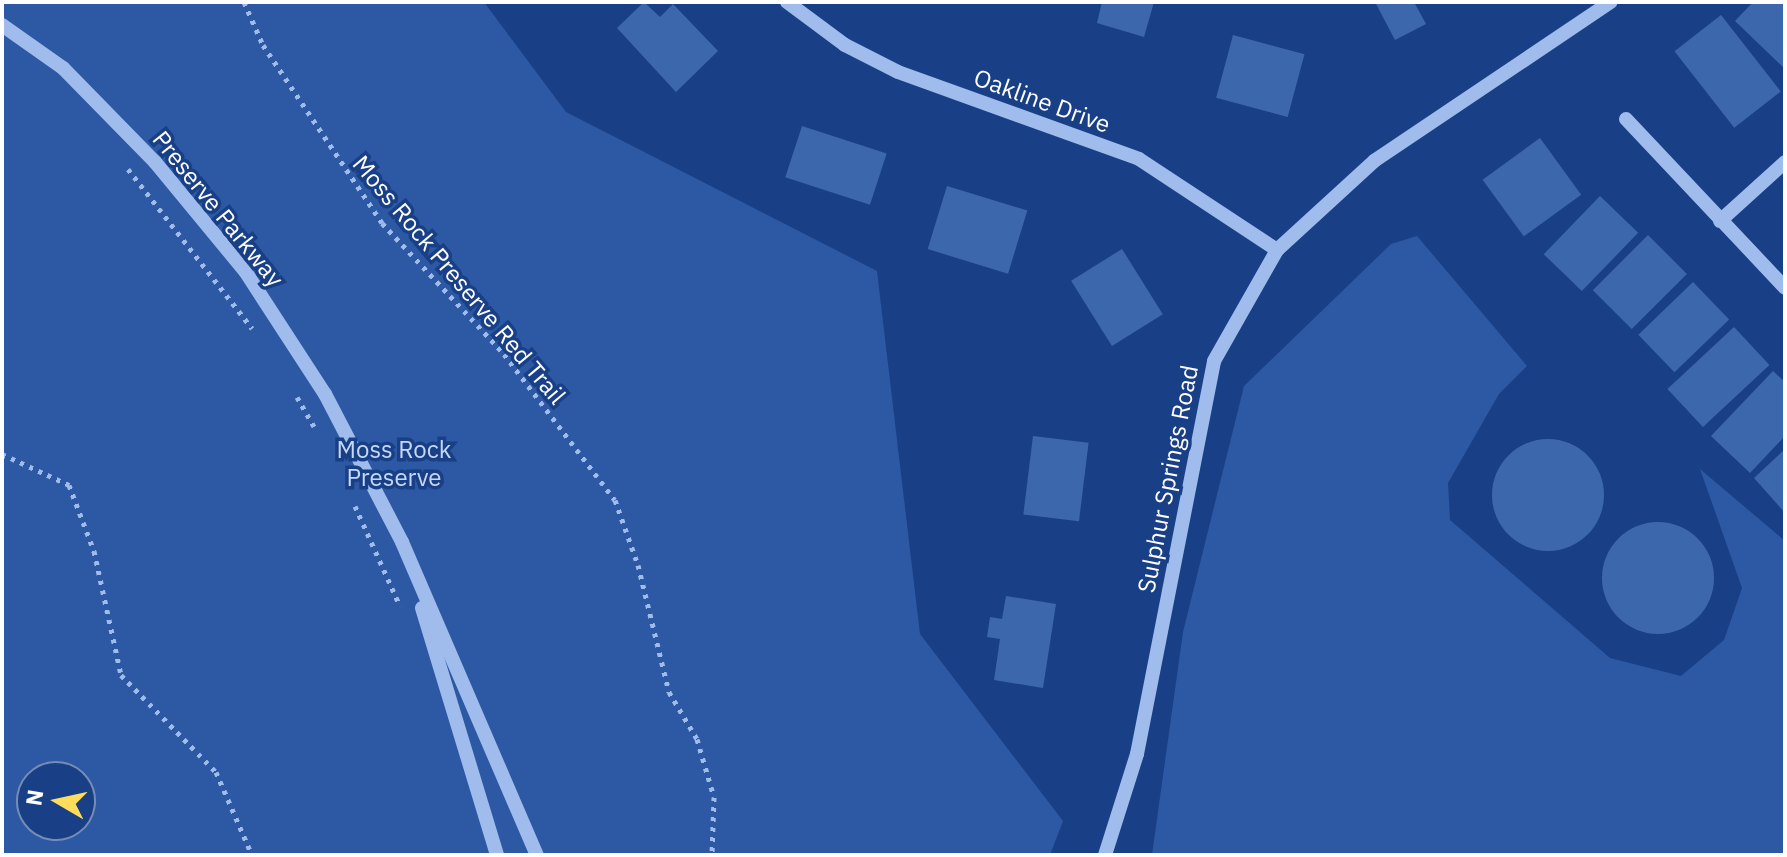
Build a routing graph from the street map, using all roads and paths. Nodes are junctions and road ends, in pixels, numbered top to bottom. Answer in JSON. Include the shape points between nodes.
{"nodes":[{"id":1,"x":244,"y":2,"type":"edge"},
{"id":2,"x":787,"y":2,"type":"edge"},
{"id":3,"x":1611,"y":2,"type":"edge"},
{"id":4,"x":2,"y":25,"type":"edge"},
{"id":5,"x":1626,"y":119,"type":"dead end"},
{"id":6,"x":120,"y":160,"type":"dead end"},
{"id":7,"x":1785,"y":162,"type":"edge"},
{"id":8,"x":1720,"y":221,"type":"junction"},
{"id":9,"x":1277,"y":250,"type":"junction"},
{"id":10,"x":1785,"y":288,"type":"edge"},
{"id":11,"x":260,"y":338,"type":"dead end"},
{"id":12,"x":292,"y":388,"type":"dead end"},
{"id":13,"x":321,"y":440,"type":"dead end"},
{"id":14,"x":2,"y":454,"type":"edge"},
{"id":15,"x":349,"y":492,"type":"dead end"},
{"id":16,"x":402,"y":542,"type":"junction"},
{"id":17,"x":402,"y":610,"type":"dead end"},
{"id":18,"x":252,"y":855,"type":"edge"},
{"id":19,"x":497,"y":855,"type":"edge"},
{"id":20,"x":537,"y":855,"type":"edge"},
{"id":21,"x":712,"y":855,"type":"edge"},
{"id":22,"x":1105,"y":855,"type":"edge"}],
"edges":[{"from":1,"to":21,"type":"path","name":"Moss Rock Preserve Red Trail","via":[[263,45],[382,223],[504,354],[615,500],[638,565],[669,692],[697,739],[714,797]]},
{"from":2,"to":9,"type":"street","name":"Oakline Drive","via":[[845,45],[898,72],[1139,159]]},
{"from":3,"to":9,"type":"street","name":"Sulphur Springs Road","via":[[1374,161]]},
{"from":4,"to":16,"type":"street","name":"Preserve Parkway","via":[[63,68],[155,162],[245,271],[325,394]]},
{"from":5,"to":8,"type":"street"},
{"from":6,"to":11,"type":"path"},
{"from":7,"to":8,"type":"street"},
{"from":8,"to":10,"type":"street"},
{"from":9,"to":22,"type":"street","name":"Sulphur Springs Road","via":[[1214,361],[1137,754]]},
{"from":12,"to":13,"type":"path"},
{"from":14,"to":18,"type":"path","via":[[69,485],[94,551],[121,675],[216,772]]},
{"from":15,"to":17,"type":"path"},
{"from":16,"to":19,"type":"street","name":"Preserve Parkway"},
{"from":16,"to":20,"type":"street","name":"Preserve Parkway"}]}
